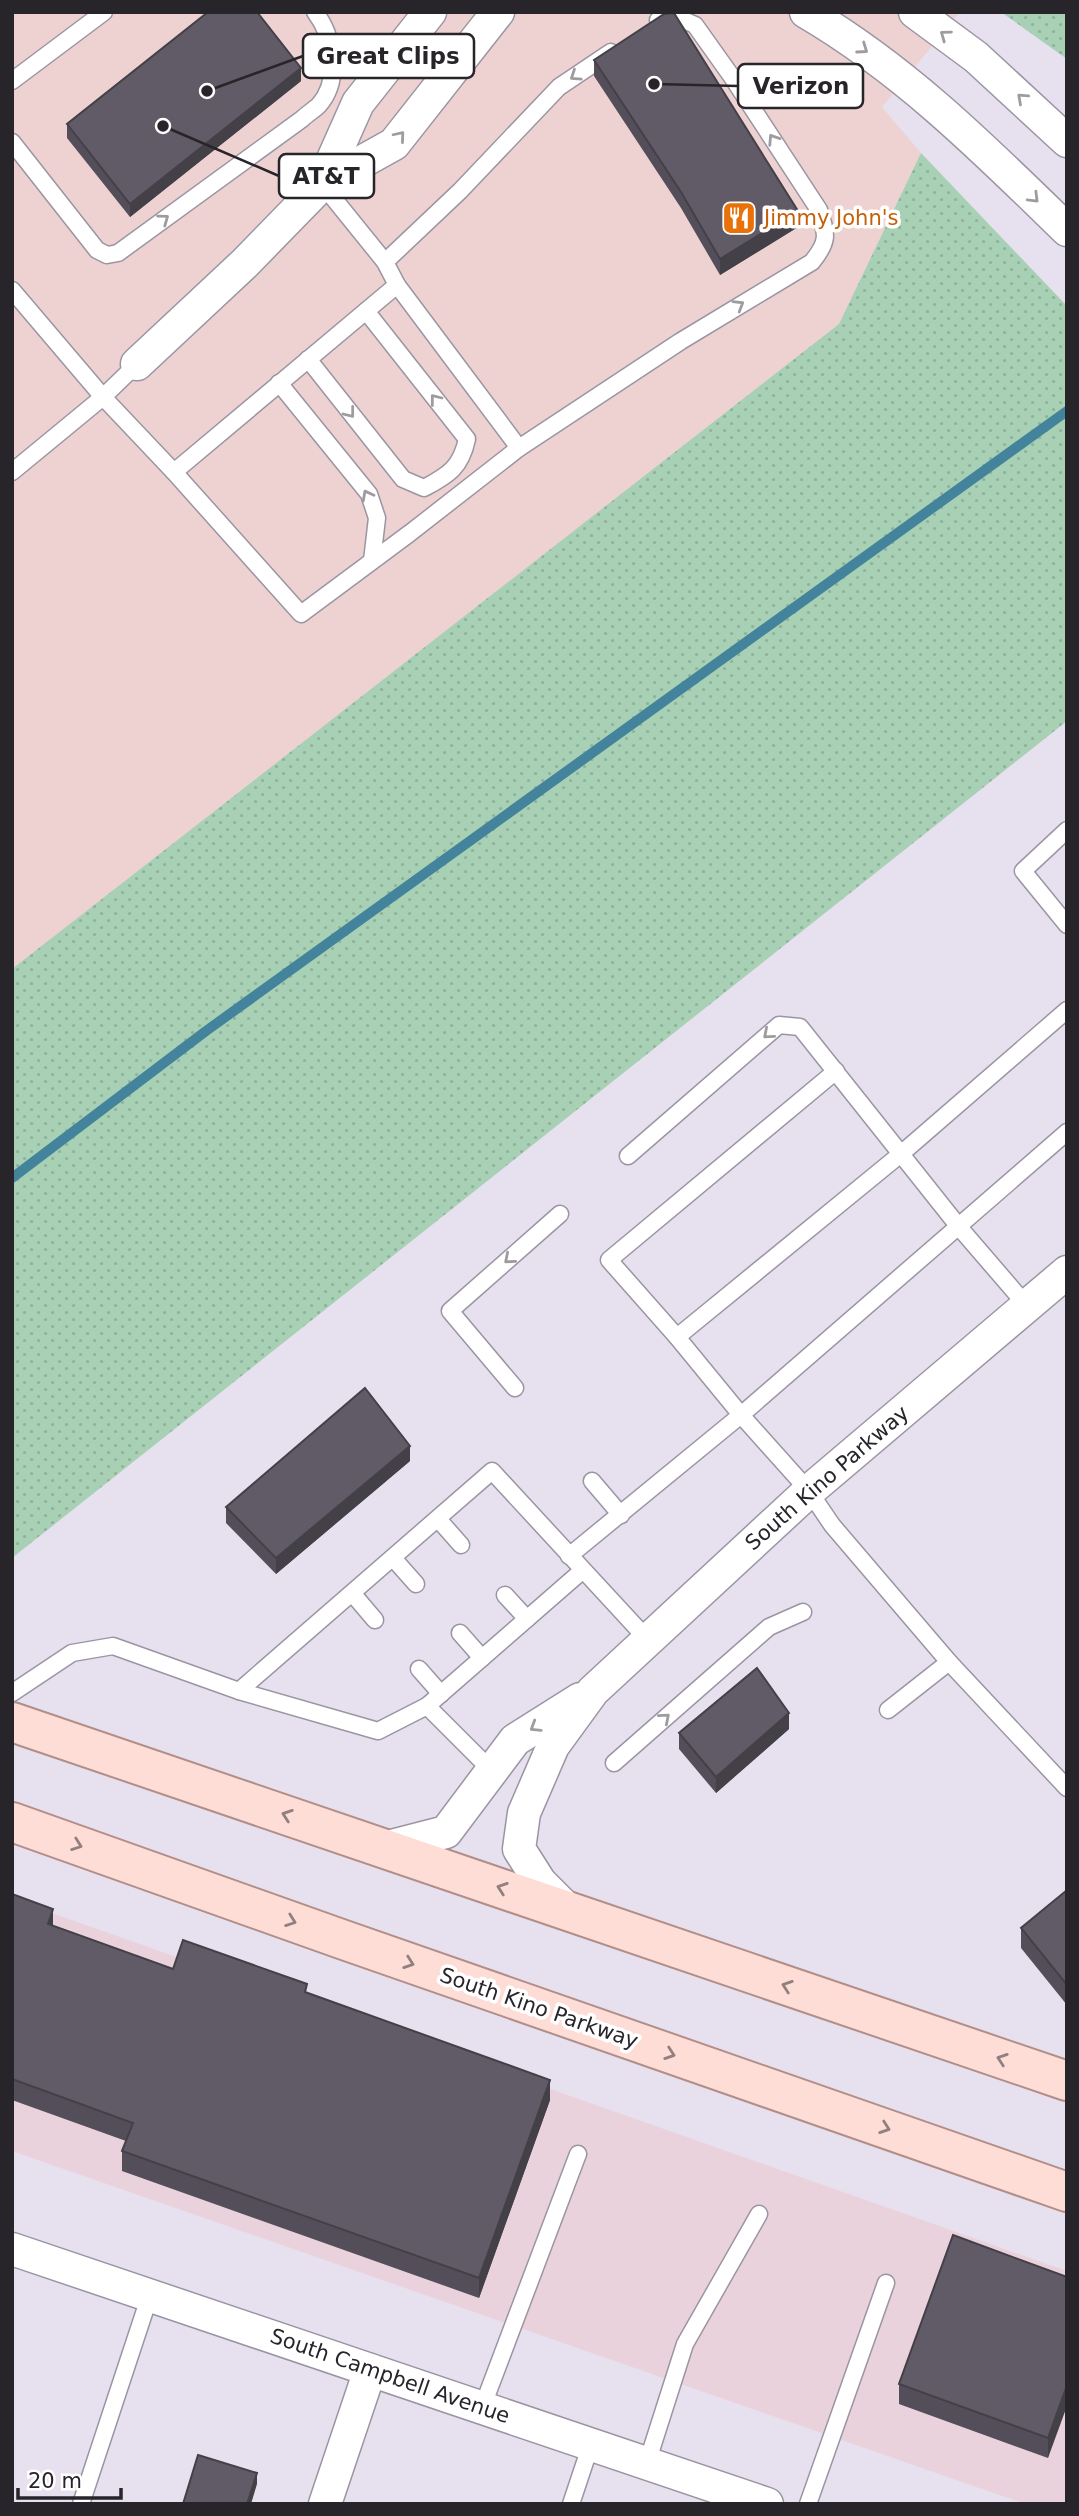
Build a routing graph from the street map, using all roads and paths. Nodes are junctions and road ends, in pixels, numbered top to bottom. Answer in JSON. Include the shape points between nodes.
{"nodes":[{"id":1,"x":104,"y":12,"type":"edge"},
{"id":2,"x":429,"y":12,"type":"edge"},
{"id":3,"x":498,"y":12,"type":"edge"},
{"id":4,"x":806,"y":12,"type":"edge"},
{"id":5,"x":915,"y":12,"type":"edge"},
{"id":6,"x":318,"y":16,"type":"edge"},
{"id":7,"x":646,"y":27,"type":"edge"},
{"id":8,"x":625,"y":43,"type":"edge"},
{"id":9,"x":12,"y":81,"type":"edge"},
{"id":10,"x":1067,"y":141,"type":"edge"},
{"id":11,"x":12,"y":142,"type":"edge"},
{"id":12,"x":322,"y":184,"type":"junction"},
{"id":13,"x":1067,"y":230,"type":"edge"},
{"id":14,"x":386,"y":262,"type":"junction"},
{"id":15,"x":397,"y":285,"type":"junction"},
{"id":16,"x":12,"y":290,"type":"edge"},
{"id":17,"x":366,"y":311,"type":"junction"},
{"id":18,"x":308,"y":359,"type":"junction"},
{"id":19,"x":137,"y":364,"type":"joint"},
{"id":20,"x":279,"y":383,"type":"junction"},
{"id":21,"x":103,"y":397,"type":"junction"},
{"id":22,"x":519,"y":448,"type":"junction"},
{"id":23,"x":12,"y":472,"type":"edge"},
{"id":24,"x":174,"y":472,"type":"junction"},
{"id":25,"x":445,"y":477,"type":"junction"},
{"id":26,"x":460,"y":494,"type":"junction"},
{"id":27,"x":372,"y":561,"type":"junction"},
{"id":28,"x":1067,"y":830,"type":"edge"},
{"id":29,"x":1067,"y":925,"type":"edge"},
{"id":30,"x":1067,"y":1010,"type":"edge"},
{"id":31,"x":836,"y":1071,"type":"junction"},
{"id":32,"x":1067,"y":1132,"type":"edge"},
{"id":33,"x":902,"y":1153,"type":"junction"},
{"id":34,"x":628,"y":1156,"type":"dead end"},
{"id":35,"x":560,"y":1214,"type":"dead end"},
{"id":36,"x":959,"y":1227,"type":"junction"},
{"id":37,"x":1067,"y":1272,"type":"edge"},
{"id":38,"x":1027,"y":1306,"type":"junction"},
{"id":39,"x":677,"y":1337,"type":"junction"},
{"id":40,"x":515,"y":1388,"type":"dead end"},
{"id":41,"x":741,"y":1415,"type":"junction"},
{"id":42,"x":592,"y":1480,"type":"dead end"},
{"id":43,"x":809,"y":1491,"type":"junction"},
{"id":44,"x":621,"y":1515,"type":"junction"},
{"id":45,"x":438,"y":1519,"type":"junction"},
{"id":46,"x":461,"y":1545,"type":"dead end"},
{"id":47,"x":569,"y":1556,"type":"junction"},
{"id":48,"x":393,"y":1558,"type":"junction"},
{"id":49,"x":583,"y":1570,"type":"junction"},
{"id":50,"x":416,"y":1584,"type":"dead end"},
{"id":51,"x":352,"y":1593,"type":"junction"},
{"id":52,"x":505,"y":1595,"type":"dead end"},
{"id":53,"x":803,"y":1612,"type":"dead end"},
{"id":54,"x":527,"y":1619,"type":"junction"},
{"id":55,"x":375,"y":1620,"type":"dead end"},
{"id":56,"x":460,"y":1633,"type":"dead end"},
{"id":57,"x":648,"y":1640,"type":"junction"},
{"id":58,"x":482,"y":1658,"type":"junction"},
{"id":59,"x":949,"y":1662,"type":"junction"},
{"id":60,"x":419,"y":1669,"type":"dead end"},
{"id":61,"x":239,"y":1691,"type":"junction"},
{"id":62,"x":593,"y":1691,"type":"junction"},
{"id":63,"x":12,"y":1693,"type":"edge"},
{"id":64,"x":440,"y":1694,"type":"junction"},
{"id":65,"x":427,"y":1706,"type":"junction"},
{"id":66,"x":888,"y":1710,"type":"dead end"},
{"id":67,"x":12,"y":1722,"type":"edge"},
{"id":68,"x":614,"y":1763,"type":"dead end"},
{"id":69,"x":492,"y":1772,"type":"junction"},
{"id":70,"x":1067,"y":1788,"type":"edge"},
{"id":71,"x":12,"y":1822,"type":"edge"},
{"id":72,"x":384,"y":1848,"type":"junction"},
{"id":73,"x":570,"y":1912,"type":"junction"},
{"id":74,"x":1067,"y":2081,"type":"edge"},
{"id":75,"x":578,"y":2154,"type":"dead end"},
{"id":76,"x":1067,"y":2192,"type":"edge"},
{"id":77,"x":760,"y":2214,"type":"dead end"},
{"id":78,"x":12,"y":2249,"type":"edge"},
{"id":79,"x":886,"y":2283,"type":"dead end"},
{"id":80,"x":150,"y":2295,"type":"junction"},
{"id":81,"x":370,"y":2370,"type":"junction"},
{"id":82,"x":482,"y":2408,"type":"junction"},
{"id":83,"x":591,"y":2444,"type":"junction"},
{"id":84,"x":647,"y":2463,"type":"junction"},
{"id":85,"x":81,"y":2504,"type":"edge"},
{"id":86,"x":325,"y":2504,"type":"edge"},
{"id":87,"x":571,"y":2504,"type":"edge"},
{"id":88,"x":767,"y":2504,"type":"edge"},
{"id":89,"x":808,"y":2504,"type":"edge"}],
"edges":[{"from":1,"to":9,"type":"lane"},
{"from":2,"to":12,"type":"street","via":[[358,103]]},
{"from":12,"to":3,"type":"street","one_way":true,"via":[[394,144]]},
{"from":4,"to":13,"type":"street","one_way":true,"via":[[940,108]]},
{"from":10,"to":5,"type":"street","one_way":true,"via":[[976,57]]},
{"from":11,"to":6,"type":"lane","one_way":true,"via":[[97,250],[107,255],[118,253],[320,103],[332,76],[332,49]]},
{"from":22,"to":7,"type":"lane","one_way":true,"via":[[681,341],[812,262],[823,248],[827,233],[819,210],[695,25],[679,18],[657,20]]},
{"from":8,"to":14,"type":"lane","one_way":true,"via":[[559,88]]},
{"from":12,"to":14,"type":"lane"},
{"from":12,"to":19,"type":"street"},
{"from":14,"to":15,"type":"lane"},
{"from":15,"to":17,"type":"lane"},
{"from":15,"to":22,"type":"lane"},
{"from":16,"to":21,"type":"lane"},
{"from":17,"to":18,"type":"lane"},
{"from":25,"to":17,"type":"lane","one_way":true,"via":[[463,458],[467,439]]},
{"from":18,"to":20,"type":"lane"},
{"from":18,"to":25,"type":"lane","one_way":true,"via":[[403,479],[424,488]]},
{"from":19,"to":21,"type":"lane"},
{"from":20,"to":24,"type":"lane"},
{"from":27,"to":20,"type":"lane","one_way":true,"via":[[377,518],[369,494]]},
{"from":21,"to":23,"type":"lane"},
{"from":21,"to":24,"type":"lane"},
{"from":22,"to":26,"type":"lane"},
{"from":24,"to":27,"type":"lane","via":[[301,614]]},
{"from":25,"to":26,"type":"lane"},
{"from":26,"to":27,"type":"lane"},
{"from":28,"to":29,"type":"lane","via":[[1023,871]]},
{"from":30,"to":33,"type":"lane"},
{"from":31,"to":33,"type":"lane"},
{"from":31,"to":34,"type":"lane","one_way":true,"via":[[800,1027],[779,1025]]},
{"from":31,"to":39,"type":"lane","via":[[609,1260]]},
{"from":32,"to":36,"type":"lane"},
{"from":33,"to":36,"type":"lane"},
{"from":33,"to":39,"type":"lane"},
{"from":35,"to":40,"type":"lane","one_way":true,"via":[[450,1311]]},
{"from":36,"to":38,"type":"lane"},
{"from":36,"to":41,"type":"lane"},
{"from":37,"to":38,"type":"street","name":"South Kino Parkway"},
{"from":38,"to":43,"type":"street","name":"South Kino Parkway"},
{"from":39,"to":41,"type":"lane"},
{"from":41,"to":43,"type":"lane"},
{"from":41,"to":44,"type":"lane"},
{"from":42,"to":44,"type":"lane"},
{"from":43,"to":57,"type":"street","name":"South Kino Parkway"},
{"from":43,"to":59,"type":"lane","via":[[832,1525]]},
{"from":44,"to":47,"type":"lane"},
{"from":45,"to":46,"type":"lane"},
{"from":45,"to":47,"type":"lane","via":[[492,1471]]},
{"from":45,"to":48,"type":"lane"},
{"from":47,"to":49,"type":"lane"},
{"from":48,"to":50,"type":"lane"},
{"from":48,"to":51,"type":"lane"},
{"from":49,"to":54,"type":"lane"},
{"from":49,"to":57,"type":"lane"},
{"from":51,"to":55,"type":"lane"},
{"from":51,"to":61,"type":"lane"},
{"from":52,"to":54,"type":"lane"},
{"from":68,"to":53,"type":"lane","one_way":true,"via":[[769,1627]]},
{"from":54,"to":58,"type":"lane"},
{"from":56,"to":58,"type":"lane"},
{"from":57,"to":62,"type":"street","name":"South Kino Parkway"},
{"from":58,"to":64,"type":"lane"},
{"from":59,"to":66,"type":"lane"},
{"from":59,"to":70,"type":"lane"},
{"from":60,"to":64,"type":"lane"},
{"from":61,"to":63,"type":"lane","via":[[113,1646],[72,1653]]},
{"from":61,"to":65,"type":"lane","via":[[378,1731]]},
{"from":62,"to":69,"type":"street","one_way":true,"via":[[515,1740]]},
{"from":62,"to":73,"type":"street","via":[[553,1746],[524,1813],[519,1849],[540,1882]]},
{"from":64,"to":65,"type":"lane"},
{"from":65,"to":69,"type":"lane"},
{"from":72,"to":67,"type":"main road","one_way":true},
{"from":69,"to":72,"type":"street","via":[[446,1832]]},
{"from":71,"to":76,"type":"main road","name":"South Kino Parkway","one_way":true},
{"from":73,"to":72,"type":"main road","one_way":true},
{"from":74,"to":73,"type":"main road","one_way":true},
{"from":75,"to":82,"type":"lane"},
{"from":77,"to":84,"type":"lane","via":[[684,2344]]},
{"from":78,"to":80,"type":"street","name":"South Campbell Avenue"},
{"from":79,"to":89,"type":"lane"},
{"from":80,"to":81,"type":"street","name":"South Campbell Avenue"},
{"from":80,"to":85,"type":"lane"},
{"from":81,"to":82,"type":"street","name":"South Campbell Avenue"},
{"from":81,"to":86,"type":"street"},
{"from":82,"to":83,"type":"street","name":"South Campbell Avenue"},
{"from":83,"to":84,"type":"street","name":"South Campbell Avenue"},
{"from":83,"to":87,"type":"lane"},
{"from":84,"to":88,"type":"street","name":"South Campbell Avenue"}]}
